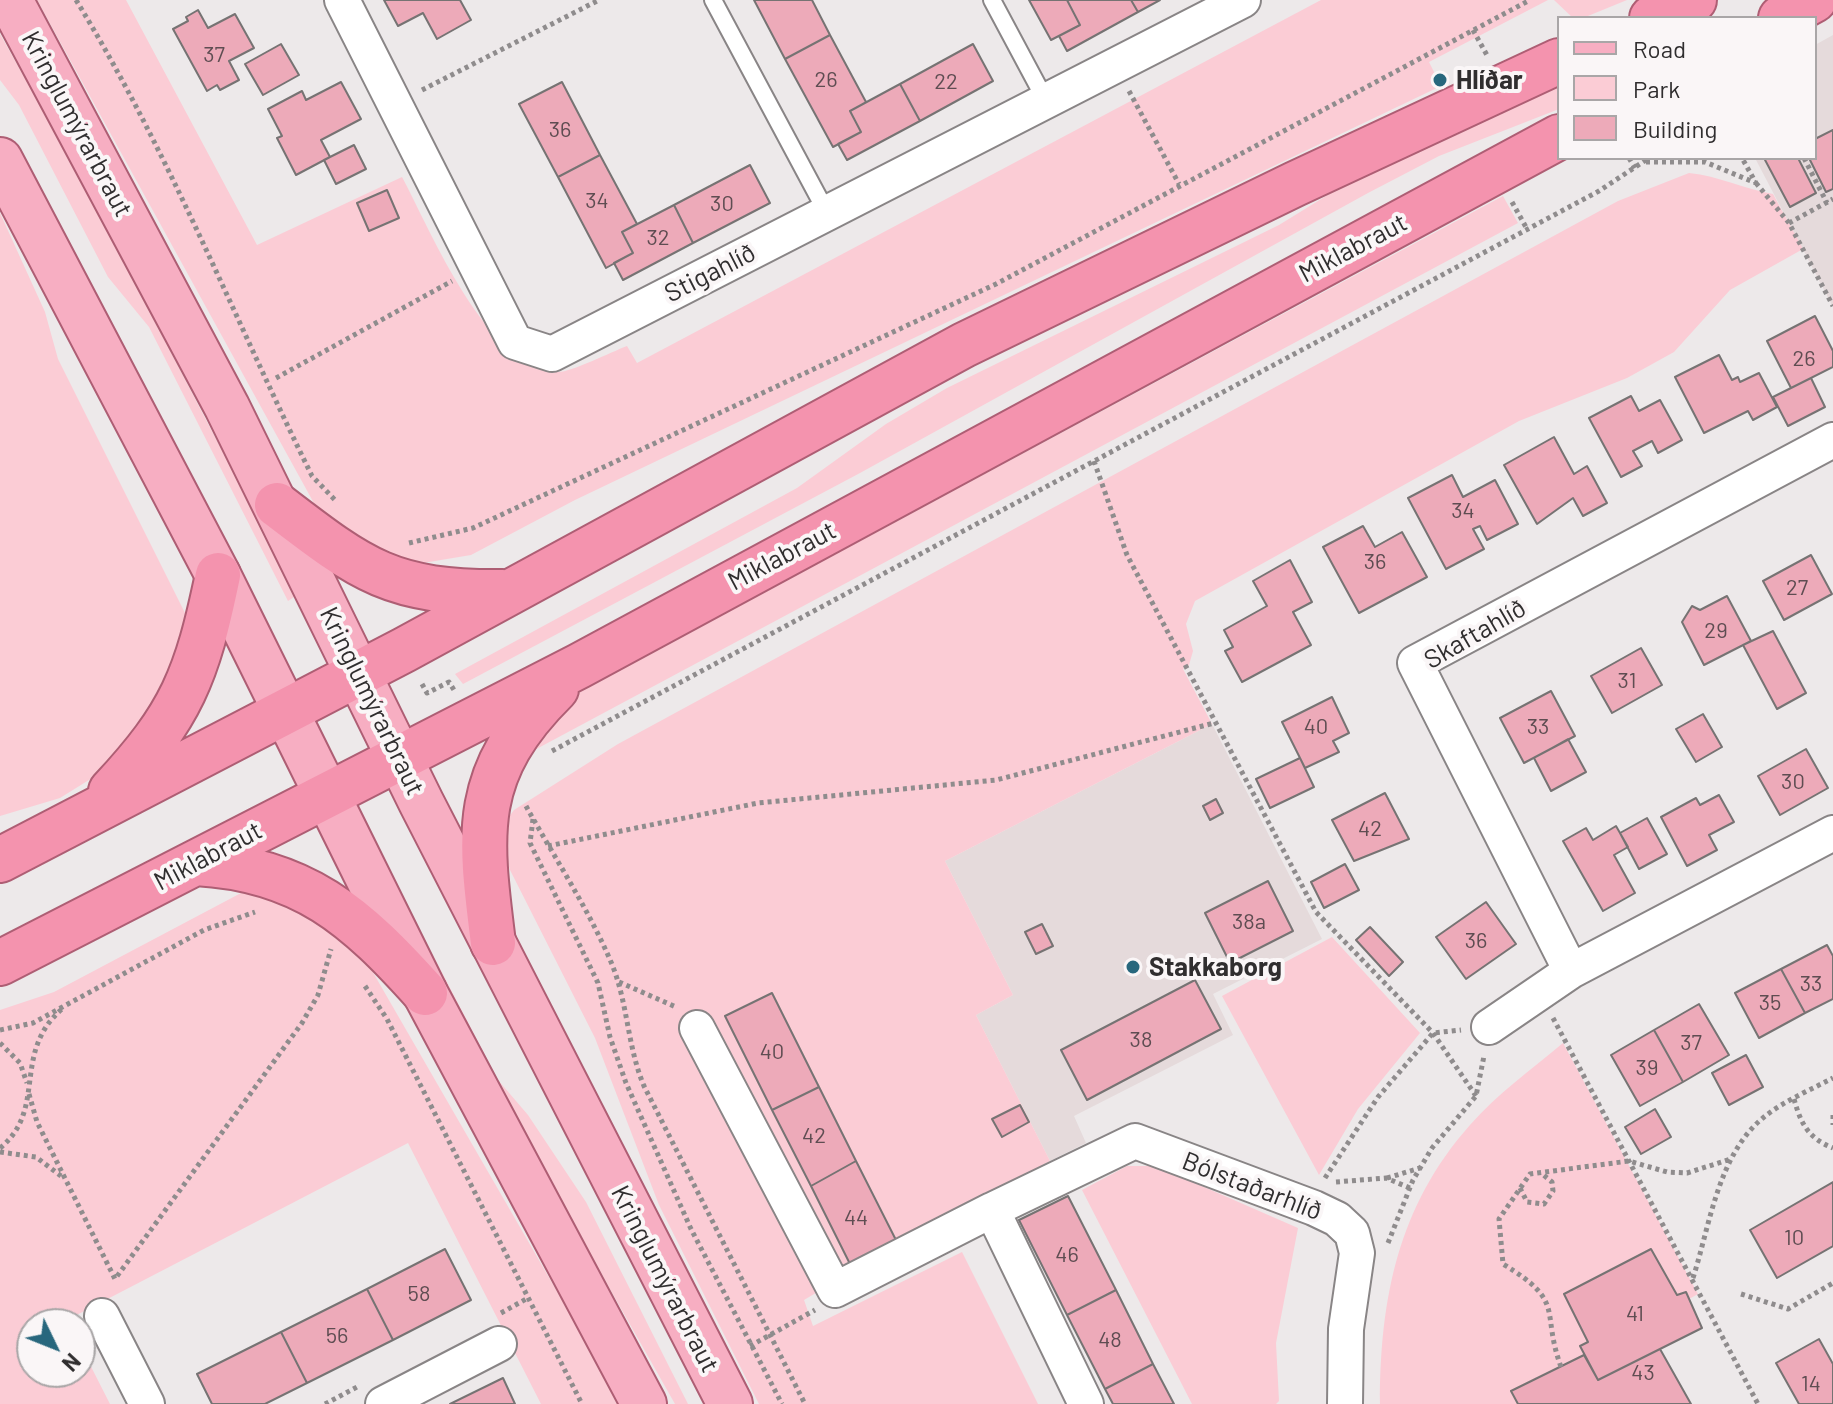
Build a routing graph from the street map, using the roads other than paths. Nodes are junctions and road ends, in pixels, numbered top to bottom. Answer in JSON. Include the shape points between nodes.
{"nodes":[{"id":1,"x":10,"y":0,"type":"edge"},
{"id":2,"x":342,"y":0,"type":"edge"},
{"id":3,"x":713,"y":0,"type":"edge"},
{"id":4,"x":992,"y":0,"type":"edge"},
{"id":5,"x":1243,"y":0,"type":"edge"},
{"id":6,"x":1694,"y":0,"type":"edge"},
{"id":7,"x":1814,"y":0,"type":"edge"},
{"id":8,"x":1657,"y":16,"type":"edge"},
{"id":9,"x":1785,"y":16,"type":"edge"},
{"id":10,"x":1557,"y":62,"type":"edge"},
{"id":11,"x":1046,"y":101,"type":"junction"},
{"id":12,"x":1557,"y":138,"type":"edge"},
{"id":13,"x":0,"y":160,"type":"edge"},
{"id":14,"x":827,"y":213,"type":"junction"},
{"id":15,"x":1833,"y":440,"type":"edge"},
{"id":16,"x":277,"y":505,"type":"junction"},
{"id":17,"x":218,"y":575,"type":"junction"},
{"id":18,"x":505,"y":592,"type":"junction"},
{"id":19,"x":579,"y":666,"type":"junction"},
{"id":20,"x":359,"y":673,"type":"junction"},
{"id":21,"x":286,"y":712,"type":"junction"},
{"id":22,"x":399,"y":756,"type":"junction"},
{"id":23,"x":327,"y":794,"type":"junction"},
{"id":24,"x":84,"y":815,"type":"junction"},
{"id":25,"x":1833,"y":833,"type":"edge"},
{"id":26,"x":0,"y":834,"type":"edge"},
{"id":27,"x":0,"y":860,"type":"edge"},
{"id":28,"x":196,"y":863,"type":"junction"},
{"id":29,"x":493,"y":943,"type":"junction"},
{"id":30,"x":0,"y":963,"type":"edge"},
{"id":31,"x":1571,"y":971,"type":"junction"},
{"id":32,"x":425,"y":993,"type":"junction"},
{"id":33,"x":1489,"y":1027,"type":"dead end"},
{"id":34,"x":697,"y":1028,"type":"road end"},
{"id":35,"x":992,"y":1210,"type":"junction"},
{"id":36,"x":102,"y":1316,"type":"dead end"},
{"id":37,"x":499,"y":1344,"type":"dead end"},
{"id":38,"x":147,"y":1404,"type":"edge"},
{"id":39,"x":383,"y":1404,"type":"edge"},
{"id":40,"x":644,"y":1404,"type":"edge"},
{"id":41,"x":730,"y":1404,"type":"edge"},
{"id":42,"x":1086,"y":1404,"type":"edge"},
{"id":43,"x":1345,"y":1404,"type":"edge"}],
"edges":[{"from":1,"to":16,"type":"main road","name":"Kringlumýrarbraut"},
{"from":2,"to":14,"type":"street","name":"Stigahlíð","via":[[515,342],[552,354]]},
{"from":3,"to":14,"type":"lane"},
{"from":4,"to":11,"type":"lane"},
{"from":5,"to":11,"type":"street","name":"Stigahlíð"},
{"from":6,"to":8,"type":"highway"},
{"from":7,"to":9,"type":"highway"},
{"from":10,"to":18,"type":"highway","via":[[964,345]]},
{"from":11,"to":14,"type":"street","name":"Stigahlíð"},
{"from":12,"to":19,"type":"highway","name":"Miklabraut"},
{"from":13,"to":17,"type":"main road"},
{"from":15,"to":31,"type":"street","name":"Skaftahlíð","via":[[1415,663]]},
{"from":16,"to":18,"type":"highway","via":[[371,572],[422,588]]},
{"from":16,"to":20,"type":"main road","name":"Kringlumýrarbraut"},
{"from":17,"to":21,"type":"main road"},
{"from":17,"to":24,"type":"highway","via":[[197,663],[179,706],[137,763]]},
{"from":18,"to":20,"type":"highway"},
{"from":19,"to":22,"type":"highway","name":"Miklabraut"},
{"from":19,"to":29,"type":"highway","via":[[509,741],[490,786],[483,866]]},
{"from":20,"to":21,"type":"highway"},
{"from":20,"to":22,"type":"main road","name":"Kringlumýrarbraut"},
{"from":21,"to":23,"type":"main road"},
{"from":21,"to":24,"type":"highway"},
{"from":22,"to":23,"type":"highway","name":"Miklabraut"},
{"from":22,"to":29,"type":"main road","name":"Kringlumýrarbraut"},
{"from":23,"to":28,"type":"highway","name":"Miklabraut"},
{"from":23,"to":32,"type":"main road"},
{"from":24,"to":26,"type":"highway"},
{"from":24,"to":27,"type":"highway"},
{"from":25,"to":31,"type":"street"},
{"from":28,"to":30,"type":"highway","name":"Miklabraut"},
{"from":28,"to":32,"type":"highway","via":[[256,869],[320,897],[358,924]]},
{"from":29,"to":41,"type":"main road","name":"Kringlumýrarbraut"},
{"from":31,"to":33,"type":"street"},
{"from":32,"to":40,"type":"main road"},
{"from":34,"to":35,"type":"street","name":"Bólstaðarhlíð","via":[[835,1290]]},
{"from":35,"to":42,"type":"street"},
{"from":35,"to":43,"type":"street","name":"Bólstaðarhlíð","via":[[1135,1141],[1337,1219],[1352,1233],[1357,1253],[1344,1354]]},
{"from":36,"to":38,"type":"street"},
{"from":37,"to":39,"type":"street"}]}
